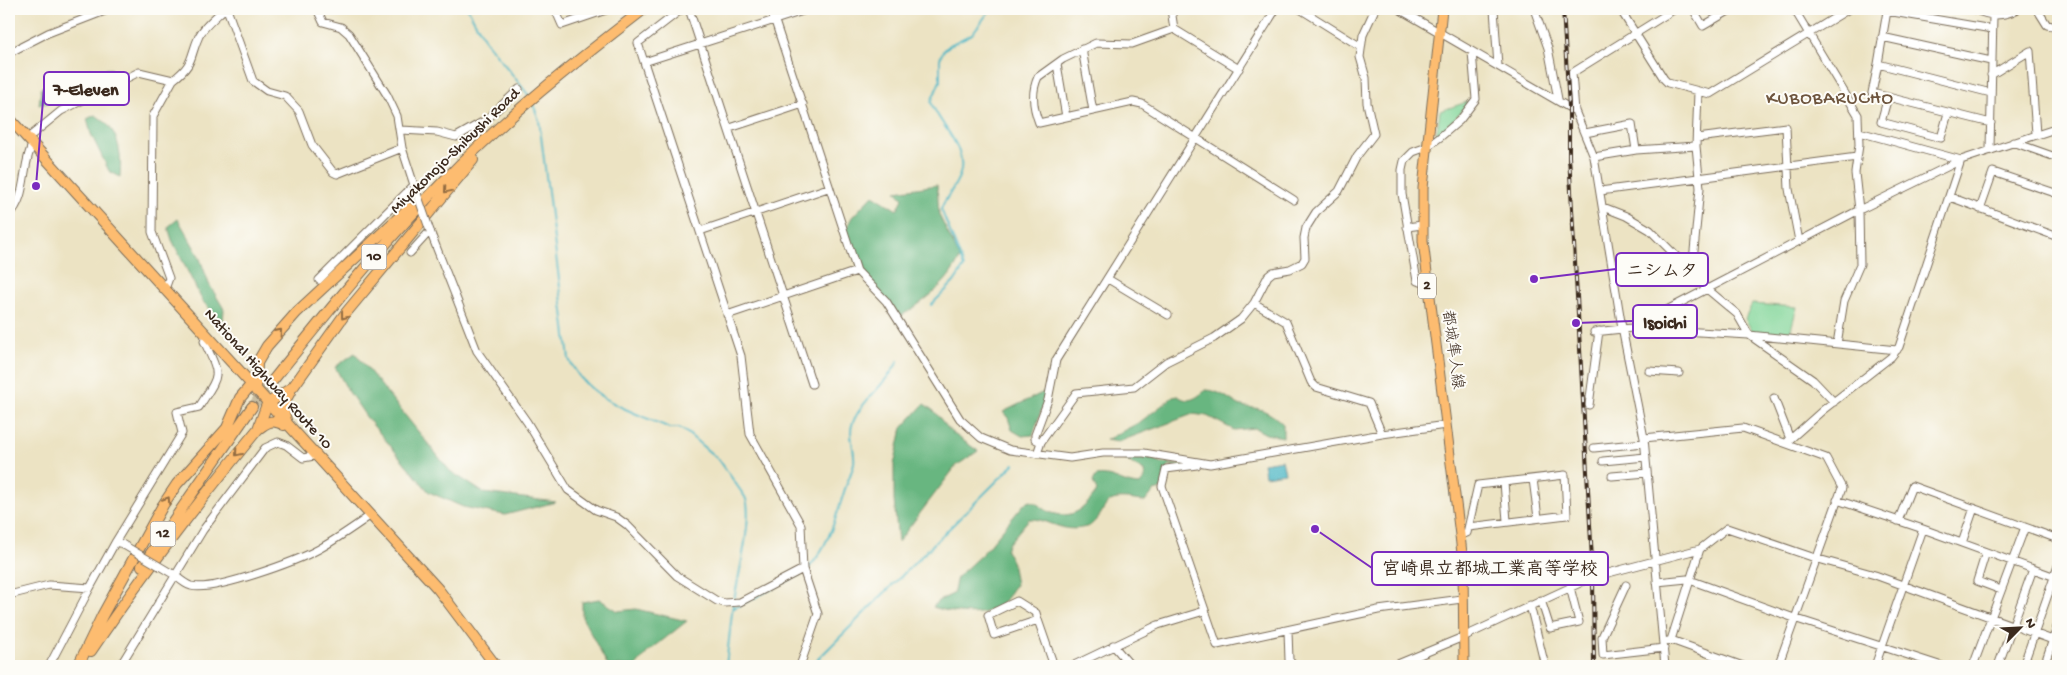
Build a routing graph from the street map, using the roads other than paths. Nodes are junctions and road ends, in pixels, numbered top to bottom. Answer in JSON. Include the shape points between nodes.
{"nodes":[{"id":1,"x":110,"y":9,"type":"edge"},
{"id":2,"x":226,"y":9,"type":"edge"},
{"id":3,"x":317,"y":9,"type":"edge"},
{"id":4,"x":555,"y":9,"type":"edge"},
{"id":5,"x":609,"y":9,"type":"edge"},
{"id":6,"x":644,"y":9,"type":"edge"},
{"id":7,"x":682,"y":9,"type":"edge"},
{"id":8,"x":689,"y":9,"type":"edge"},
{"id":9,"x":772,"y":9,"type":"edge"},
{"id":10,"x":809,"y":9,"type":"edge"},
{"id":11,"x":1171,"y":9,"type":"edge"},
{"id":12,"x":1276,"y":9,"type":"edge"},
{"id":13,"x":1300,"y":9,"type":"edge"},
{"id":14,"x":1375,"y":9,"type":"edge"},
{"id":15,"x":1399,"y":9,"type":"edge"},
{"id":16,"x":1442,"y":9,"type":"edge"},
{"id":17,"x":1494,"y":9,"type":"edge"},
{"id":18,"x":1534,"y":9,"type":"edge"},
{"id":19,"x":1620,"y":9,"type":"edge"},
{"id":20,"x":1675,"y":9,"type":"edge"},
{"id":21,"x":1693,"y":9,"type":"edge"},
{"id":22,"x":1732,"y":9,"type":"edge"},
{"id":23,"x":1794,"y":9,"type":"edge"},
{"id":24,"x":1849,"y":9,"type":"edge"},
{"id":25,"x":1974,"y":9,"type":"edge"},
{"id":26,"x":2018,"y":9,"type":"edge"},
{"id":27,"x":2037,"y":9,"type":"edge"},
{"id":28,"x":1993,"y":16,"type":"junction"},
{"id":29,"x":775,"y":20,"type":"junction"},
{"id":30,"x":2058,"y":27,"type":"edge"},
{"id":31,"x":1174,"y":29,"type":"junction"},
{"id":32,"x":1992,"y":29,"type":"junction"},
{"id":33,"x":1440,"y":33,"type":"junction"},
{"id":34,"x":1635,"y":33,"type":"junction"},
{"id":35,"x":1809,"y":33,"type":"junction"},
{"id":36,"x":1882,"y":37,"type":"junction"},
{"id":37,"x":702,"y":44,"type":"junction"},
{"id":38,"x":1361,"y":47,"type":"junction"},
{"id":39,"x":1082,"y":49,"type":"junction"},
{"id":40,"x":1472,"y":52,"type":"junction"},
{"id":41,"x":9,"y":53,"type":"edge"},
{"id":42,"x":1991,"y":61,"type":"junction"},
{"id":43,"x":644,"y":62,"type":"junction"},
{"id":44,"x":1057,"y":64,"type":"junction"},
{"id":45,"x":1878,"y":64,"type":"junction"},
{"id":46,"x":1498,"y":66,"type":"junction"},
{"id":47,"x":1239,"y":69,"type":"junction"},
{"id":48,"x":1991,"y":75,"type":"junction"},
{"id":49,"x":173,"y":80,"type":"junction"},
{"id":50,"x":520,"y":89,"type":"dead end"},
{"id":51,"x":1698,"y":92,"type":"junction"},
{"id":52,"x":1991,"y":93,"type":"junction"},
{"id":53,"x":1888,"y":97,"type":"junction"},
{"id":54,"x":1558,"y":99,"type":"junction"},
{"id":55,"x":803,"y":104,"type":"junction"},
{"id":56,"x":518,"y":111,"type":"junction"},
{"id":57,"x":1093,"y":111,"type":"junction"},
{"id":58,"x":1575,"y":111,"type":"junction"},
{"id":59,"x":1948,"y":113,"type":"junction"},
{"id":60,"x":1066,"y":117,"type":"junction"},
{"id":61,"x":9,"y":118,"type":"edge"},
{"id":62,"x":1991,"y":123,"type":"junction"},
{"id":63,"x":730,"y":128,"type":"junction"},
{"id":64,"x":2058,"y":128,"type":"edge"},
{"id":65,"x":400,"y":130,"type":"junction"},
{"id":66,"x":1859,"y":132,"type":"junction"},
{"id":67,"x":1585,"y":133,"type":"junction"},
{"id":68,"x":2036,"y":134,"type":"junction"},
{"id":69,"x":1195,"y":138,"type":"junction"},
{"id":70,"x":486,"y":139,"type":"junction"},
{"id":71,"x":30,"y":141,"type":"junction"},
{"id":72,"x":1697,"y":142,"type":"junction"},
{"id":73,"x":2013,"y":142,"type":"junction"},
{"id":74,"x":1427,"y":147,"type":"junction"},
{"id":75,"x":402,"y":148,"type":"junction"},
{"id":76,"x":1990,"y":149,"type":"junction"},
{"id":77,"x":1636,"y":150,"type":"junction"},
{"id":78,"x":1594,"y":157,"type":"junction"},
{"id":79,"x":1857,"y":157,"type":"junction"},
{"id":80,"x":2058,"y":158,"type":"edge"},
{"id":81,"x":1961,"y":160,"type":"junction"},
{"id":82,"x":1789,"y":165,"type":"junction"},
{"id":83,"x":1700,"y":177,"type":"junction"},
{"id":84,"x":414,"y":185,"type":"junction"},
{"id":85,"x":828,"y":188,"type":"junction"},
{"id":86,"x":1600,"y":191,"type":"junction"},
{"id":87,"x":2058,"y":194,"type":"edge"},
{"id":88,"x":1950,"y":197,"type":"junction"},
{"id":89,"x":1294,"y":200,"type":"dead end"},
{"id":90,"x":1603,"y":207,"type":"junction"},
{"id":91,"x":1980,"y":209,"type":"junction"},
{"id":92,"x":1859,"y":210,"type":"junction"},
{"id":93,"x":756,"y":212,"type":"junction"},
{"id":94,"x":9,"y":215,"type":"edge"},
{"id":95,"x":1422,"y":225,"type":"junction"},
{"id":96,"x":1407,"y":226,"type":"junction"},
{"id":97,"x":430,"y":231,"type":"junction"},
{"id":98,"x":700,"y":231,"type":"junction"},
{"id":99,"x":2058,"y":237,"type":"edge"},
{"id":100,"x":1799,"y":241,"type":"junction"},
{"id":101,"x":410,"y":253,"type":"dead end"},
{"id":102,"x":857,"y":271,"type":"junction"},
{"id":103,"x":1692,"y":272,"type":"junction"},
{"id":104,"x":1108,"y":279,"type":"junction"},
{"id":105,"x":319,"y":280,"type":"dead end"},
{"id":106,"x":1427,"y":284,"type":"junction"},
{"id":107,"x":165,"y":289,"type":"junction"},
{"id":108,"x":1705,"y":289,"type":"junction"},
{"id":109,"x":784,"y":297,"type":"junction"},
{"id":110,"x":1254,"y":302,"type":"junction"},
{"id":111,"x":727,"y":315,"type":"junction"},
{"id":112,"x":1168,"y":315,"type":"dead end"},
{"id":113,"x":1622,"y":328,"type":"junction"},
{"id":114,"x":1632,"y":328,"type":"junction"},
{"id":115,"x":206,"y":334,"type":"junction"},
{"id":116,"x":1749,"y":336,"type":"junction"},
{"id":117,"x":1837,"y":344,"type":"junction"},
{"id":118,"x":1897,"y":350,"type":"junction"},
{"id":119,"x":228,"y":358,"type":"junction"},
{"id":120,"x":259,"y":359,"type":"junction"},
{"id":121,"x":239,"y":371,"type":"junction"},
{"id":122,"x":1649,"y":371,"type":"dead end"},
{"id":123,"x":1679,"y":373,"type":"dead end"},
{"id":124,"x":270,"y":384,"type":"tunnel mouth"},
{"id":125,"x":812,"y":384,"type":"dead end"},
{"id":126,"x":293,"y":387,"type":"junction"},
{"id":127,"x":253,"y":388,"type":"junction"},
{"id":128,"x":1774,"y":398,"type":"dead end"},
{"id":129,"x":1834,"y":402,"type":"junction"},
{"id":130,"x":267,"y":404,"type":"junction"},
{"id":131,"x":1590,"y":405,"type":"dead end"},
{"id":132,"x":252,"y":407,"type":"tunnel mouth"},
{"id":133,"x":236,"y":409,"type":"junction"},
{"id":134,"x":1446,"y":425,"type":"junction"},
{"id":135,"x":289,"y":428,"type":"junction"},
{"id":136,"x":258,"y":429,"type":"junction"},
{"id":137,"x":1382,"y":434,"type":"junction"},
{"id":138,"x":1644,"y":440,"type":"junction"},
{"id":139,"x":1788,"y":441,"type":"junction"},
{"id":140,"x":1040,"y":442,"type":"junction"},
{"id":141,"x":1594,"y":448,"type":"dead end"},
{"id":142,"x":1036,"y":454,"type":"junction"},
{"id":143,"x":314,"y":456,"type":"junction"},
{"id":144,"x":1646,"y":457,"type":"junction"},
{"id":145,"x":1603,"y":462,"type":"dead end"},
{"id":146,"x":1200,"y":464,"type":"junction"},
{"id":147,"x":1647,"y":473,"type":"junction"},
{"id":148,"x":1612,"y":476,"type":"dead end"},
{"id":149,"x":1533,"y":479,"type":"junction"},
{"id":150,"x":1504,"y":482,"type":"junction"},
{"id":151,"x":1837,"y":500,"type":"junction"},
{"id":152,"x":1974,"y":508,"type":"junction"},
{"id":153,"x":371,"y":515,"type":"junction"},
{"id":154,"x":1538,"y":518,"type":"junction"},
{"id":155,"x":1507,"y":521,"type":"junction"},
{"id":156,"x":1898,"y":521,"type":"junction"},
{"id":157,"x":1469,"y":527,"type":"junction"},
{"id":158,"x":2024,"y":527,"type":"junction"},
{"id":159,"x":1923,"y":529,"type":"junction"},
{"id":160,"x":1460,"y":535,"type":"junction"},
{"id":161,"x":2058,"y":539,"type":"edge"},
{"id":162,"x":119,"y":542,"type":"junction"},
{"id":163,"x":1962,"y":543,"type":"junction"},
{"id":164,"x":1700,"y":549,"type":"junction"},
{"id":165,"x":1986,"y":552,"type":"junction"},
{"id":166,"x":1815,"y":558,"type":"junction"},
{"id":167,"x":1656,"y":560,"type":"junction"},
{"id":168,"x":2012,"y":562,"type":"junction"},
{"id":169,"x":2058,"y":566,"type":"edge"},
{"id":170,"x":803,"y":568,"type":"junction"},
{"id":171,"x":2033,"y":569,"type":"junction"},
{"id":172,"x":173,"y":574,"type":"junction"},
{"id":173,"x":2056,"y":577,"type":"edge"},
{"id":174,"x":1690,"y":580,"type":"junction"},
{"id":175,"x":1657,"y":582,"type":"junction"},
{"id":176,"x":1626,"y":585,"type":"dead end"},
{"id":177,"x":1902,"y":585,"type":"junction"},
{"id":178,"x":1570,"y":587,"type":"junction"},
{"id":179,"x":90,"y":588,"type":"junction"},
{"id":180,"x":2001,"y":590,"type":"junction"},
{"id":181,"x":9,"y":595,"type":"edge"},
{"id":182,"x":1462,"y":599,"type":"junction"},
{"id":183,"x":1541,"y":600,"type":"junction"},
{"id":184,"x":1530,"y":605,"type":"junction"},
{"id":185,"x":1204,"y":611,"type":"junction"},
{"id":186,"x":1991,"y":617,"type":"junction"},
{"id":187,"x":1794,"y":618,"type":"junction"},
{"id":188,"x":1038,"y":620,"type":"junction"},
{"id":189,"x":2058,"y":624,"type":"edge"},
{"id":190,"x":2014,"y":625,"type":"junction"},
{"id":191,"x":1288,"y":631,"type":"junction"},
{"id":192,"x":2035,"y":633,"type":"junction"},
{"id":193,"x":1463,"y":638,"type":"junction"},
{"id":194,"x":2055,"y":641,"type":"edge"},
{"id":195,"x":1666,"y":643,"type":"junction"},
{"id":196,"x":1113,"y":645,"type":"junction"},
{"id":197,"x":1882,"y":647,"type":"junction"},
{"id":198,"x":49,"y":666,"type":"edge"},
{"id":199,"x":79,"y":666,"type":"edge"},
{"id":200,"x":120,"y":666,"type":"edge"},
{"id":201,"x":496,"y":666,"type":"edge"},
{"id":202,"x":800,"y":666,"type":"edge"},
{"id":203,"x":1054,"y":666,"type":"edge"},
{"id":204,"x":1072,"y":666,"type":"edge"},
{"id":205,"x":1131,"y":666,"type":"edge"},
{"id":206,"x":1294,"y":666,"type":"edge"},
{"id":207,"x":1393,"y":666,"type":"edge"},
{"id":208,"x":1464,"y":666,"type":"edge"},
{"id":209,"x":1545,"y":666,"type":"edge"},
{"id":210,"x":1665,"y":666,"type":"edge"},
{"id":211,"x":1743,"y":666,"type":"edge"},
{"id":212,"x":1778,"y":666,"type":"edge"},
{"id":213,"x":1874,"y":666,"type":"edge"},
{"id":214,"x":1942,"y":666,"type":"edge"},
{"id":215,"x":1973,"y":666,"type":"edge"},
{"id":216,"x":1998,"y":666,"type":"edge"},
{"id":217,"x":2023,"y":666,"type":"edge"},
{"id":218,"x":2044,"y":666,"type":"edge"}],
"edges":[{"from":1,"to":41,"type":"street","via":[[48,32]]},
{"from":2,"to":49,"type":"street","via":[[200,35],[186,70]]},
{"from":2,"to":75,"type":"street","via":[[253,81],[267,91],[285,96],[299,111],[312,145],[333,172],[337,174]]},
{"from":3,"to":65,"type":"street","via":[[323,22],[341,27],[350,34],[387,95]]},
{"from":4,"to":5,"type":"street","via":[[562,26]]},
{"from":6,"to":56,"type":"highway","name":"Miyakonojo-Shibushi Road","number":"10"},
{"from":7,"to":43,"type":"street","via":[[638,43]]},
{"from":8,"to":37,"type":"street"},
{"from":9,"to":29,"type":"street"},
{"from":10,"to":29,"type":"street"},
{"from":11,"to":31,"type":"street"},
{"from":12,"to":47,"type":"street"},
{"from":13,"to":38,"type":"street"},
{"from":14,"to":38,"type":"street"},
{"from":15,"to":33,"type":"street"},
{"from":16,"to":33,"type":"main road","name":"都城隼人線","number":"2"},
{"from":17,"to":46,"type":"street"},
{"from":18,"to":54,"type":"street","via":[[1548,48]]},
{"from":19,"to":34,"type":"street"},
{"from":20,"to":34,"type":"street"},
{"from":21,"to":22,"type":"street","via":[[1703,26]]},
{"from":23,"to":35,"type":"street"},
{"from":24,"to":35,"type":"street"},
{"from":25,"to":28,"type":"street"},
{"from":26,"to":28,"type":"street","via":[[2008,15]]},
{"from":27,"to":30,"type":"street","via":[[2047,24]]},
{"from":28,"to":32,"type":"street"},
{"from":29,"to":37,"type":"street"},
{"from":29,"to":55,"type":"street"},
{"from":31,"to":39,"type":"street","via":[[1132,44],[1100,42]]},
{"from":31,"to":47,"type":"street"},
{"from":32,"to":36,"type":"street","via":[[1887,11]]},
{"from":32,"to":42,"type":"street"},
{"from":33,"to":40,"type":"street"},
{"from":33,"to":74,"type":"main road","name":"都城隼人線","number":"2"},
{"from":34,"to":51,"type":"street","via":[[1668,83]]},
{"from":34,"to":58,"type":"street","via":[[1574,70]]},
{"from":35,"to":51,"type":"street","via":[[1710,94]]},
{"from":35,"to":66,"type":"street","via":[[1855,108]]},
{"from":36,"to":42,"type":"street"},
{"from":36,"to":45,"type":"street"},
{"from":37,"to":43,"type":"street"},
{"from":37,"to":63,"type":"street"},
{"from":38,"to":110,"type":"street","via":[[1374,134],[1357,156],[1339,191],[1316,212],[1306,228],[1302,264],[1290,270],[1273,272]]},
{"from":39,"to":44,"type":"street"},
{"from":39,"to":57,"type":"street"},
{"from":40,"to":46,"type":"street"},
{"from":40,"to":74,"type":"street","via":[[1476,99],[1460,120]]},
{"from":42,"to":48,"type":"street"},
{"from":43,"to":98,"type":"street"},
{"from":44,"to":60,"type":"street"},
{"from":44,"to":60,"type":"street","via":[[1038,76],[1034,111],[1039,123]]},
{"from":45,"to":52,"type":"street"},
{"from":45,"to":53,"type":"street","via":[[1872,93]]},
{"from":46,"to":54,"type":"street"},
{"from":47,"to":69,"type":"street"},
{"from":48,"to":52,"type":"street"},
{"from":48,"to":68,"type":"street","via":[[2030,50]]},
{"from":49,"to":71,"type":"street","via":[[139,72],[61,111]]},
{"from":49,"to":107,"type":"street","via":[[153,116],[152,232],[169,278]]},
{"from":50,"to":65,"type":"street","via":[[486,120],[456,137],[437,132]]},
{"from":51,"to":72,"type":"street"},
{"from":52,"to":62,"type":"street"},
{"from":53,"to":59,"type":"street"},
{"from":53,"to":59,"type":"street","via":[[1882,122],[1941,138]]},
{"from":54,"to":58,"type":"street"},
{"from":55,"to":63,"type":"street"},
{"from":55,"to":85,"type":"street"},
{"from":56,"to":70,"type":"highway","name":"Miyakonojo-Shibushi Road","number":"10"},
{"from":56,"to":126,"type":"highway","one_way":true,"via":[[477,155],[345,314]]},
{"from":57,"to":60,"type":"street"},
{"from":57,"to":69,"type":"street","via":[[1133,102],[1142,104]]},
{"from":58,"to":67,"type":"street"},
{"from":59,"to":62,"type":"street"},
{"from":61,"to":71,"type":"highway","name":"National Highway Route 10"},
{"from":62,"to":76,"type":"street"},
{"from":63,"to":93,"type":"street"},
{"from":64,"to":68,"type":"street"},
{"from":65,"to":75,"type":"street"},
{"from":66,"to":79,"type":"street"},
{"from":66,"to":81,"type":"street"},
{"from":67,"to":77,"type":"street","via":[[1632,124]]},
{"from":67,"to":78,"type":"street"},
{"from":68,"to":73,"type":"street"},
{"from":69,"to":89,"type":"street"},
{"from":69,"to":104,"type":"street"},
{"from":120,"to":70,"type":"highway","one_way":true,"via":[[297,312]]},
{"from":70,"to":124,"type":"highway","name":"Miyakonojo-Shibushi Road","number":"10","via":[[400,227]]},
{"from":71,"to":94,"type":"street","via":[[21,193]]},
{"from":71,"to":107,"type":"highway","name":"National Highway Route 10"},
{"from":72,"to":77,"type":"street"},
{"from":72,"to":82,"type":"street","via":[[1786,127]]},
{"from":72,"to":83,"type":"street"},
{"from":73,"to":76,"type":"street"},
{"from":73,"to":80,"type":"street"},
{"from":74,"to":95,"type":"main road","name":"都城隼人線","number":"2"},
{"from":74,"to":96,"type":"street","via":[[1413,152],[1404,161],[1402,194]]},
{"from":75,"to":84,"type":"street"},
{"from":76,"to":81,"type":"street"},
{"from":77,"to":78,"type":"street"},
{"from":78,"to":86,"type":"street"},
{"from":79,"to":82,"type":"street"},
{"from":79,"to":92,"type":"street","via":[[1855,173]]},
{"from":81,"to":88,"type":"street"},
{"from":81,"to":92,"type":"street"},
{"from":82,"to":83,"type":"street"},
{"from":82,"to":100,"type":"street","via":[[1789,189]]},
{"from":83,"to":86,"type":"street"},
{"from":83,"to":103,"type":"street"},
{"from":84,"to":97,"type":"street","bridge":true},
{"from":84,"to":105,"type":"street"},
{"from":85,"to":93,"type":"street"},
{"from":85,"to":102,"type":"street"},
{"from":86,"to":90,"type":"street"},
{"from":87,"to":91,"type":"street","via":[[1993,172]]},
{"from":88,"to":91,"type":"street"},
{"from":88,"to":118,"type":"street"},
{"from":90,"to":103,"type":"street","via":[[1650,230]]},
{"from":90,"to":113,"type":"street"},
{"from":91,"to":99,"type":"street"},
{"from":92,"to":100,"type":"street"},
{"from":92,"to":117,"type":"street","via":[[1859,270],[1844,301]]},
{"from":93,"to":98,"type":"street"},
{"from":93,"to":109,"type":"street"},
{"from":95,"to":96,"type":"street"},
{"from":95,"to":106,"type":"main road","name":"都城隼人線","number":"2"},
{"from":96,"to":106,"type":"street","via":[[1417,281]]},
{"from":97,"to":101,"type":"street"},
{"from":97,"to":170,"type":"street","via":[[477,351],[553,462],[564,485],[596,510],[627,525],[687,585],[725,603],[740,602]]},
{"from":98,"to":111,"type":"street"},
{"from":100,"to":108,"type":"street"},
{"from":102,"to":109,"type":"street"},
{"from":102,"to":142,"type":"street","via":[[886,301],[960,418],[981,438],[993,444]]},
{"from":103,"to":108,"type":"street"},
{"from":104,"to":112,"type":"street"},
{"from":104,"to":140,"type":"street","via":[[1056,360],[1048,400],[1035,435]]},
{"from":106,"to":134,"type":"main road","name":"都城隼人線","number":"2"},
{"from":107,"to":115,"type":"highway","name":"National Highway Route 10"},
{"from":108,"to":114,"type":"street"},
{"from":108,"to":116,"type":"street","via":[[1737,314]]},
{"from":109,"to":111,"type":"street"},
{"from":109,"to":125,"type":"street"},
{"from":110,"to":137,"type":"street","via":[[1286,322],[1311,382],[1320,388],[1369,403]]},
{"from":110,"to":140,"type":"street","via":[[1242,318],[1222,333],[1166,362],[1140,384],[1129,389],[1076,393]]},
{"from":111,"to":170,"type":"street","via":[[743,366],[750,434],[801,525]]},
{"from":113,"to":114,"type":"street"},
{"from":113,"to":131,"type":"street","via":[[1597,331]]},
{"from":113,"to":138,"type":"street"},
{"from":114,"to":116,"type":"street"},
{"from":115,"to":119,"type":"highway","name":"National Highway Route 10"},
{"from":115,"to":162,"type":"street","via":[[204,341],[218,376],[200,407],[177,412],[182,433]]},
{"from":116,"to":117,"type":"street"},
{"from":116,"to":129,"type":"street","via":[[1813,380]]},
{"from":117,"to":118,"type":"street"},
{"from":118,"to":129,"type":"street"},
{"from":119,"to":120,"type":"highway","via":[[240,367]]},
{"from":119,"to":121,"type":"highway","name":"National Highway Route 10"},
{"from":120,"to":127,"type":"highway"},
{"from":121,"to":127,"type":"highway","name":"National Highway Route 10"},
{"from":121,"to":133,"type":"highway"},
{"from":122,"to":123,"type":"street"},
{"from":126,"to":130,"type":"highway"},
{"from":126,"to":135,"type":"highway","via":[[283,404]]},
{"from":127,"to":130,"type":"highway","name":"National Highway Route 10"},
{"from":127,"to":133,"type":"highway","via":[[240,398]]},
{"from":128,"to":139,"type":"street"},
{"from":129,"to":139,"type":"street"},
{"from":130,"to":135,"type":"highway","name":"National Highway Route 10"},
{"from":130,"to":136,"type":"highway"},
{"from":132,"to":199,"type":"highway","number":"12","via":[[142,564]]},
{"from":199,"to":133,"type":"highway","one_way":true,"via":[[102,616],[163,505],[177,484],[227,428]]},
{"from":134,"to":137,"type":"street"},
{"from":134,"to":160,"type":"main road","name":"都城隼人線","number":"2"},
{"from":135,"to":136,"type":"highway","via":[[270,421]]},
{"from":135,"to":143,"type":"highway","name":"National Highway Route 10"},
{"from":136,"to":199,"type":"highway","one_way":true,"via":[[194,506]]},
{"from":137,"to":146,"type":"street","via":[[1218,464]]},
{"from":138,"to":139,"type":"street","via":[[1743,428]]},
{"from":138,"to":141,"type":"street"},
{"from":138,"to":144,"type":"street"},
{"from":139,"to":151,"type":"street","via":[[1826,458],[1842,488]]},
{"from":140,"to":142,"type":"street"},
{"from":142,"to":146,"type":"street","via":[[1070,458],[1103,453],[1144,453]]},
{"from":143,"to":153,"type":"highway","name":"National Highway Route 10"},
{"from":143,"to":172,"type":"street","via":[[303,458],[278,442],[265,448]]},
{"from":144,"to":145,"type":"street"},
{"from":144,"to":147,"type":"street"},
{"from":146,"to":185,"type":"street","via":[[1166,469],[1162,486]]},
{"from":147,"to":148,"type":"street"},
{"from":147,"to":167,"type":"street"},
{"from":149,"to":150,"type":"street"},
{"from":149,"to":154,"type":"street"},
{"from":149,"to":154,"type":"street","via":[[1565,475],[1567,515]]},
{"from":150,"to":155,"type":"street"},
{"from":150,"to":157,"type":"street","via":[[1478,485]]},
{"from":151,"to":156,"type":"street"},
{"from":151,"to":166,"type":"street"},
{"from":152,"to":156,"type":"street","via":[[1912,486]]},
{"from":152,"to":158,"type":"street"},
{"from":152,"to":163,"type":"street"},
{"from":153,"to":172,"type":"street","via":[[301,558],[231,581],[189,586]]},
{"from":153,"to":201,"type":"highway","name":"National Highway Route 10","via":[[450,603]]},
{"from":154,"to":155,"type":"street"},
{"from":155,"to":157,"type":"street"},
{"from":156,"to":159,"type":"street"},
{"from":157,"to":160,"type":"street","via":[[1467,533]]},
{"from":158,"to":161,"type":"street"},
{"from":158,"to":168,"type":"street"},
{"from":159,"to":163,"type":"street"},
{"from":159,"to":177,"type":"street"},
{"from":160,"to":182,"type":"main road","name":"都城隼人線","number":"2"},
{"from":162,"to":172,"type":"street","bridge":true},
{"from":162,"to":179,"type":"street"},
{"from":163,"to":165,"type":"street"},
{"from":164,"to":166,"type":"street","via":[[1727,528]]},
{"from":164,"to":167,"type":"street"},
{"from":164,"to":174,"type":"street"},
{"from":165,"to":168,"type":"street"},
{"from":165,"to":180,"type":"street","via":[[1977,581]]},
{"from":166,"to":177,"type":"street"},
{"from":166,"to":187,"type":"street"},
{"from":167,"to":175,"type":"street"},
{"from":167,"to":178,"type":"street","via":[[1593,577]]},
{"from":168,"to":171,"type":"street"},
{"from":168,"to":180,"type":"street"},
{"from":169,"to":173,"type":"street"},
{"from":170,"to":202,"type":"street","via":[[818,614]]},
{"from":171,"to":173,"type":"street"},
{"from":171,"to":190,"type":"street"},
{"from":172,"to":200,"type":"street"},
{"from":173,"to":192,"type":"street"},
{"from":174,"to":175,"type":"street"},
{"from":174,"to":187,"type":"street"},
{"from":174,"to":195,"type":"street"},
{"from":175,"to":195,"type":"street"},
{"from":176,"to":195,"type":"street","via":[[1602,637],[1603,655]]},
{"from":177,"to":186,"type":"street"},
{"from":177,"to":197,"type":"street"},
{"from":178,"to":183,"type":"street"},
{"from":178,"to":183,"type":"street","via":[[1579,622],[1550,628]]},
{"from":179,"to":181,"type":"street","via":[[49,585]]},
{"from":179,"to":198,"type":"street"},
{"from":180,"to":186,"type":"street"},
{"from":182,"to":191,"type":"street","via":[[1378,610]]},
{"from":182,"to":193,"type":"main road","name":"都城隼人線","number":"2"},
{"from":183,"to":184,"type":"street"},
{"from":184,"to":193,"type":"street"},
{"from":184,"to":209,"type":"street"},
{"from":185,"to":191,"type":"street","via":[[1217,645]]},
{"from":185,"to":196,"type":"street"},
{"from":186,"to":190,"type":"street"},
{"from":186,"to":215,"type":"street"},
{"from":187,"to":197,"type":"street"},
{"from":187,"to":212,"type":"street"},
{"from":188,"to":188,"type":"street","via":[[1036,613],[1017,601],[988,614],[994,635]]},
{"from":188,"to":203,"type":"street"},
{"from":189,"to":194,"type":"street"},
{"from":190,"to":192,"type":"street"},
{"from":190,"to":216,"type":"street"},
{"from":191,"to":206,"type":"street","via":[[1289,660]]},
{"from":192,"to":194,"type":"street"},
{"from":192,"to":217,"type":"street"},
{"from":193,"to":207,"type":"street"},
{"from":193,"to":208,"type":"main road","name":"都城隼人線","number":"2"},
{"from":194,"to":218,"type":"street"},
{"from":195,"to":210,"type":"street"},
{"from":195,"to":211,"type":"street"},
{"from":196,"to":204,"type":"street"},
{"from":196,"to":205,"type":"street"},
{"from":197,"to":213,"type":"street"},
{"from":197,"to":214,"type":"street"}]}
